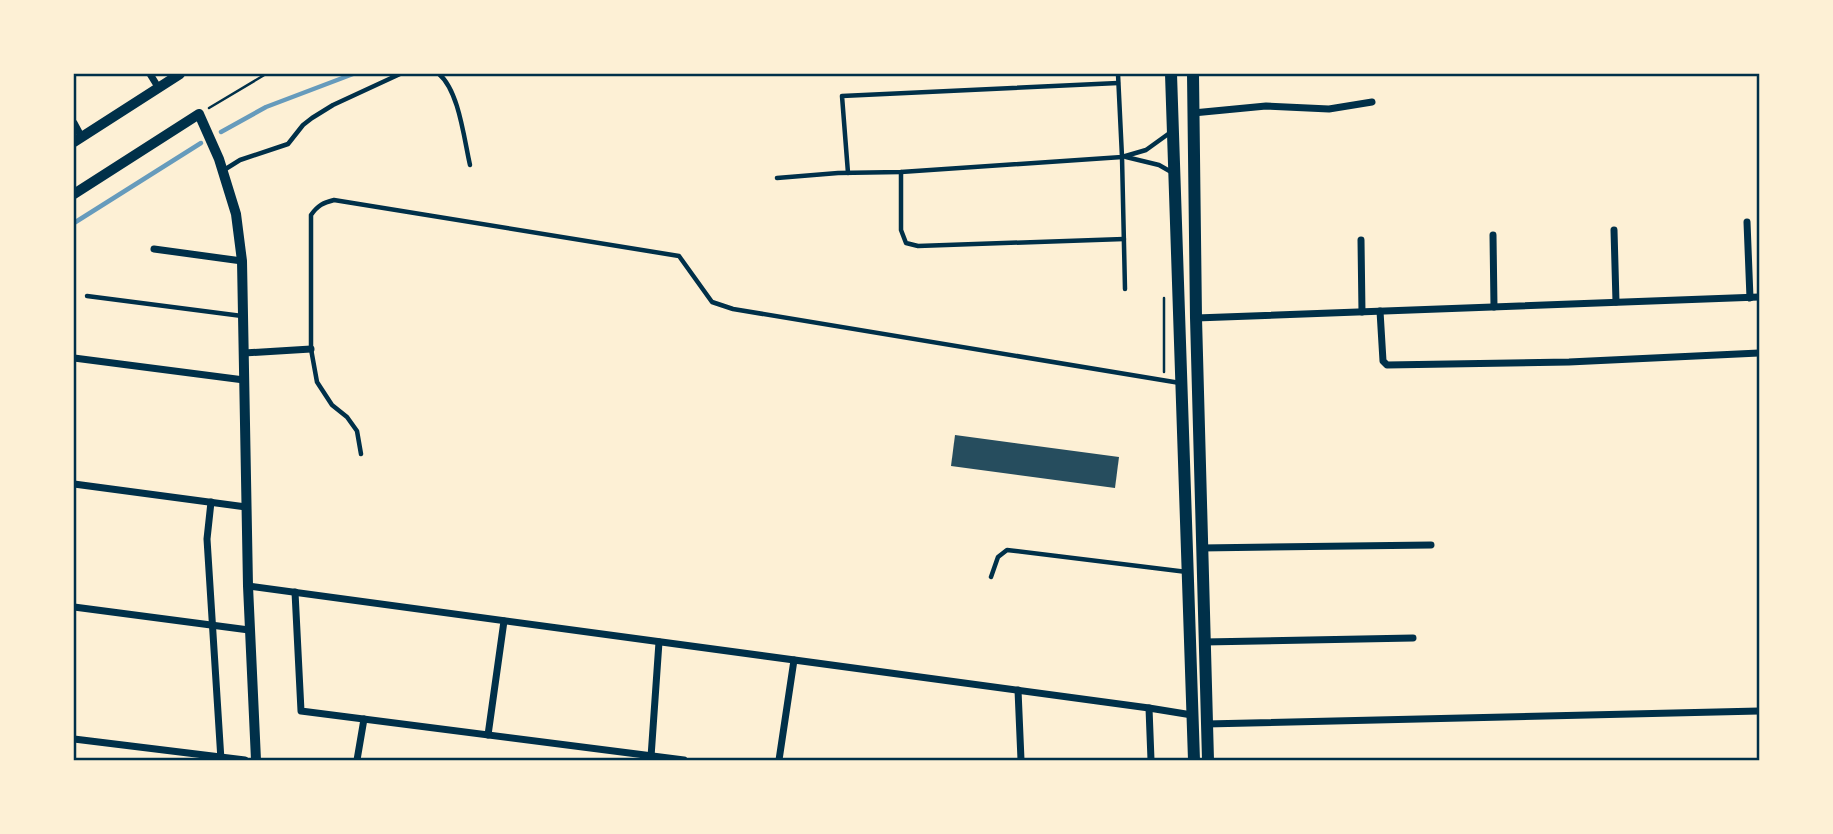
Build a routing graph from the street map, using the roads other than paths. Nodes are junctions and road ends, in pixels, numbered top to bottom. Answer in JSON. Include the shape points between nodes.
{"nodes":[{"id":1,"x":150,"y":74,"type":"edge"},
{"id":2,"x":180,"y":74,"type":"edge"},
{"id":3,"x":400,"y":74,"type":"edge"},
{"id":4,"x":439,"y":74,"type":"edge"},
{"id":5,"x":1118,"y":74,"type":"edge"},
{"id":6,"x":1171,"y":74,"type":"edge"},
{"id":7,"x":1193,"y":74,"type":"edge"},
{"id":8,"x":1118,"y":83,"type":"junction"},
{"id":9,"x":158,"y":87,"type":"junction"},
{"id":10,"x":1372,"y":102,"type":"dead end"},
{"id":11,"x":1194,"y":113,"type":"junction"},
{"id":12,"x":74,"y":123,"type":"edge"},
{"id":13,"x":1173,"y":130,"type":"junction"},
{"id":14,"x":77,"y":139,"type":"edge"},
{"id":15,"x":1122,"y":157,"type":"junction"},
{"id":16,"x":470,"y":165,"type":"dead end"},
{"id":17,"x":223,"y":170,"type":"junction"},
{"id":18,"x":901,"y":172,"type":"junction"},
{"id":19,"x":848,"y":173,"type":"junction"},
{"id":20,"x":1174,"y":174,"type":"junction"},
{"id":21,"x":777,"y":178,"type":"dead end"},
{"id":22,"x":74,"y":194,"type":"edge"},
{"id":23,"x":1747,"y":222,"type":"dead end"},
{"id":24,"x":1614,"y":230,"type":"dead end"},
{"id":25,"x":1493,"y":235,"type":"dead end"},
{"id":26,"x":1124,"y":239,"type":"junction"},
{"id":27,"x":1361,"y":240,"type":"dead end"},
{"id":28,"x":154,"y":249,"type":"dead end"},
{"id":29,"x":242,"y":261,"type":"junction"},
{"id":30,"x":1125,"y":289,"type":"dead end"},
{"id":31,"x":87,"y":296,"type":"dead end"},
{"id":32,"x":1759,"y":297,"type":"edge"},
{"id":33,"x":1750,"y":298,"type":"junction"},
{"id":34,"x":1616,"y":302,"type":"junction"},
{"id":35,"x":1494,"y":307,"type":"junction"},
{"id":36,"x":1380,"y":311,"type":"junction"},
{"id":37,"x":1362,"y":312,"type":"junction"},
{"id":38,"x":243,"y":316,"type":"junction"},
{"id":39,"x":1196,"y":318,"type":"junction"},
{"id":40,"x":311,"y":349,"type":"junction"},
{"id":41,"x":244,"y":353,"type":"junction"},
{"id":42,"x":1759,"y":353,"type":"edge"},
{"id":43,"x":74,"y":358,"type":"edge"},
{"id":44,"x":244,"y":380,"type":"junction"},
{"id":45,"x":1181,"y":384,"type":"junction"},
{"id":46,"x":361,"y":454,"type":"dead end"},
{"id":47,"x":74,"y":484,"type":"edge"},
{"id":48,"x":211,"y":502,"type":"junction"},
{"id":49,"x":246,"y":507,"type":"junction"},
{"id":50,"x":1432,"y":545,"type":"dead end"},
{"id":51,"x":1201,"y":548,"type":"junction"},
{"id":52,"x":1187,"y":572,"type":"junction"},
{"id":53,"x":991,"y":577,"type":"dead end"},
{"id":54,"x":248,"y":586,"type":"junction"},
{"id":55,"x":295,"y":593,"type":"junction"},
{"id":56,"x":74,"y":607,"type":"edge"},
{"id":57,"x":504,"y":621,"type":"junction"},
{"id":58,"x":212,"y":625,"type":"junction"},
{"id":59,"x":249,"y":630,"type":"junction"},
{"id":60,"x":1413,"y":638,"type":"dead end"},
{"id":61,"x":659,"y":642,"type":"junction"},
{"id":62,"x":1203,"y":642,"type":"junction"},
{"id":63,"x":794,"y":660,"type":"junction"},
{"id":64,"x":1018,"y":690,"type":"junction"},
{"id":65,"x":1149,"y":708,"type":"junction"},
{"id":66,"x":1759,"y":711,"type":"edge"},
{"id":67,"x":1192,"y":715,"type":"junction"},
{"id":68,"x":364,"y":719,"type":"junction"},
{"id":69,"x":1206,"y":724,"type":"junction"},
{"id":70,"x":488,"y":735,"type":"junction"},
{"id":71,"x":74,"y":738,"type":"edge"},
{"id":72,"x":597,"y":749,"type":"junction"},
{"id":73,"x":221,"y":759,"type":"edge"},
{"id":74,"x":651,"y":759,"type":"edge"},
{"id":75,"x":245,"y":761,"type":"edge"},
{"id":76,"x":256,"y":761,"type":"edge"},
{"id":77,"x":357,"y":761,"type":"edge"},
{"id":78,"x":598,"y":761,"type":"edge"},
{"id":79,"x":684,"y":761,"type":"edge"},
{"id":80,"x":779,"y":761,"type":"edge"},
{"id":81,"x":1021,"y":761,"type":"edge"},
{"id":82,"x":1151,"y":761,"type":"edge"},
{"id":83,"x":1194,"y":761,"type":"edge"},
{"id":84,"x":1208,"y":761,"type":"edge"}],
"edges":[{"from":1,"to":9,"type":"street"},
{"from":2,"to":9,"type":"street"},
{"from":3,"to":17,"type":"lane","via":[[308,120],[288,144]]},
{"from":4,"to":16,"type":"lane","via":[[454,99]]},
{"from":5,"to":8,"type":"lane"},
{"from":6,"to":13,"type":"main road"},
{"from":7,"to":11,"type":"main road"},
{"from":8,"to":15,"type":"lane"},
{"from":8,"to":19,"type":"lane","via":[[842,96]]},
{"from":9,"to":14,"type":"street"},
{"from":10,"to":11,"type":"street","via":[[1329,109],[1266,106]]},
{"from":11,"to":39,"type":"main road"},
{"from":12,"to":14,"type":"street"},
{"from":13,"to":15,"type":"lane","via":[[1146,150]]},
{"from":13,"to":20,"type":"main road"},
{"from":15,"to":18,"type":"lane"},
{"from":15,"to":20,"type":"lane","via":[[1152,163]]},
{"from":15,"to":26,"type":"lane"},
{"from":17,"to":22,"type":"street","via":[[199,114]]},
{"from":17,"to":29,"type":"street","via":[[236,214]]},
{"from":18,"to":19,"type":"lane"},
{"from":18,"to":26,"type":"lane","via":[[901,230],[906,243]]},
{"from":19,"to":21,"type":"lane"},
{"from":20,"to":45,"type":"main road"},
{"from":23,"to":33,"type":"street"},
{"from":24,"to":34,"type":"street"},
{"from":25,"to":35,"type":"street"},
{"from":26,"to":30,"type":"lane"},
{"from":27,"to":37,"type":"street"},
{"from":28,"to":29,"type":"street"},
{"from":29,"to":38,"type":"street"},
{"from":31,"to":38,"type":"lane"},
{"from":32,"to":33,"type":"street"},
{"from":33,"to":34,"type":"street"},
{"from":34,"to":35,"type":"street"},
{"from":35,"to":36,"type":"street"},
{"from":36,"to":37,"type":"street"},
{"from":36,"to":42,"type":"street","via":[[1383,362],[1387,365]]},
{"from":37,"to":39,"type":"street"},
{"from":38,"to":41,"type":"street"},
{"from":39,"to":51,"type":"main road"},
{"from":40,"to":41,"type":"street"},
{"from":40,"to":45,"type":"lane","via":[[311,215],[324,202],[334,201],[679,257],[712,302],[733,309]]},
{"from":40,"to":46,"type":"lane","via":[[317,382],[357,431]]},
{"from":41,"to":44,"type":"street"},
{"from":43,"to":44,"type":"street"},
{"from":44,"to":49,"type":"street"},
{"from":45,"to":52,"type":"main road"},
{"from":47,"to":48,"type":"street"},
{"from":48,"to":49,"type":"street"},
{"from":48,"to":58,"type":"street","via":[[207,539]]},
{"from":49,"to":54,"type":"street"},
{"from":50,"to":51,"type":"street"},
{"from":51,"to":62,"type":"main road"},
{"from":52,"to":53,"type":"lane","via":[[1007,550],[998,557]]},
{"from":52,"to":67,"type":"main road"},
{"from":54,"to":55,"type":"street"},
{"from":54,"to":59,"type":"street"},
{"from":55,"to":57,"type":"street"},
{"from":55,"to":68,"type":"street","via":[[301,711]]},
{"from":56,"to":58,"type":"street"},
{"from":57,"to":61,"type":"street"},
{"from":57,"to":70,"type":"street"},
{"from":58,"to":59,"type":"street"},
{"from":58,"to":73,"type":"street"},
{"from":59,"to":76,"type":"street"},
{"from":60,"to":62,"type":"street"},
{"from":61,"to":63,"type":"street"},
{"from":61,"to":74,"type":"street"},
{"from":62,"to":69,"type":"main road"},
{"from":63,"to":64,"type":"street"},
{"from":63,"to":80,"type":"street"},
{"from":64,"to":65,"type":"street"},
{"from":64,"to":81,"type":"street"},
{"from":65,"to":67,"type":"street"},
{"from":65,"to":82,"type":"street"},
{"from":66,"to":69,"type":"street"},
{"from":67,"to":83,"type":"main road"},
{"from":68,"to":70,"type":"street"},
{"from":68,"to":77,"type":"street"},
{"from":69,"to":84,"type":"main road"},
{"from":70,"to":72,"type":"street"},
{"from":71,"to":73,"type":"street"},
{"from":72,"to":74,"type":"street"},
{"from":72,"to":78,"type":"street"},
{"from":73,"to":75,"type":"street"},
{"from":74,"to":79,"type":"street"}]}
